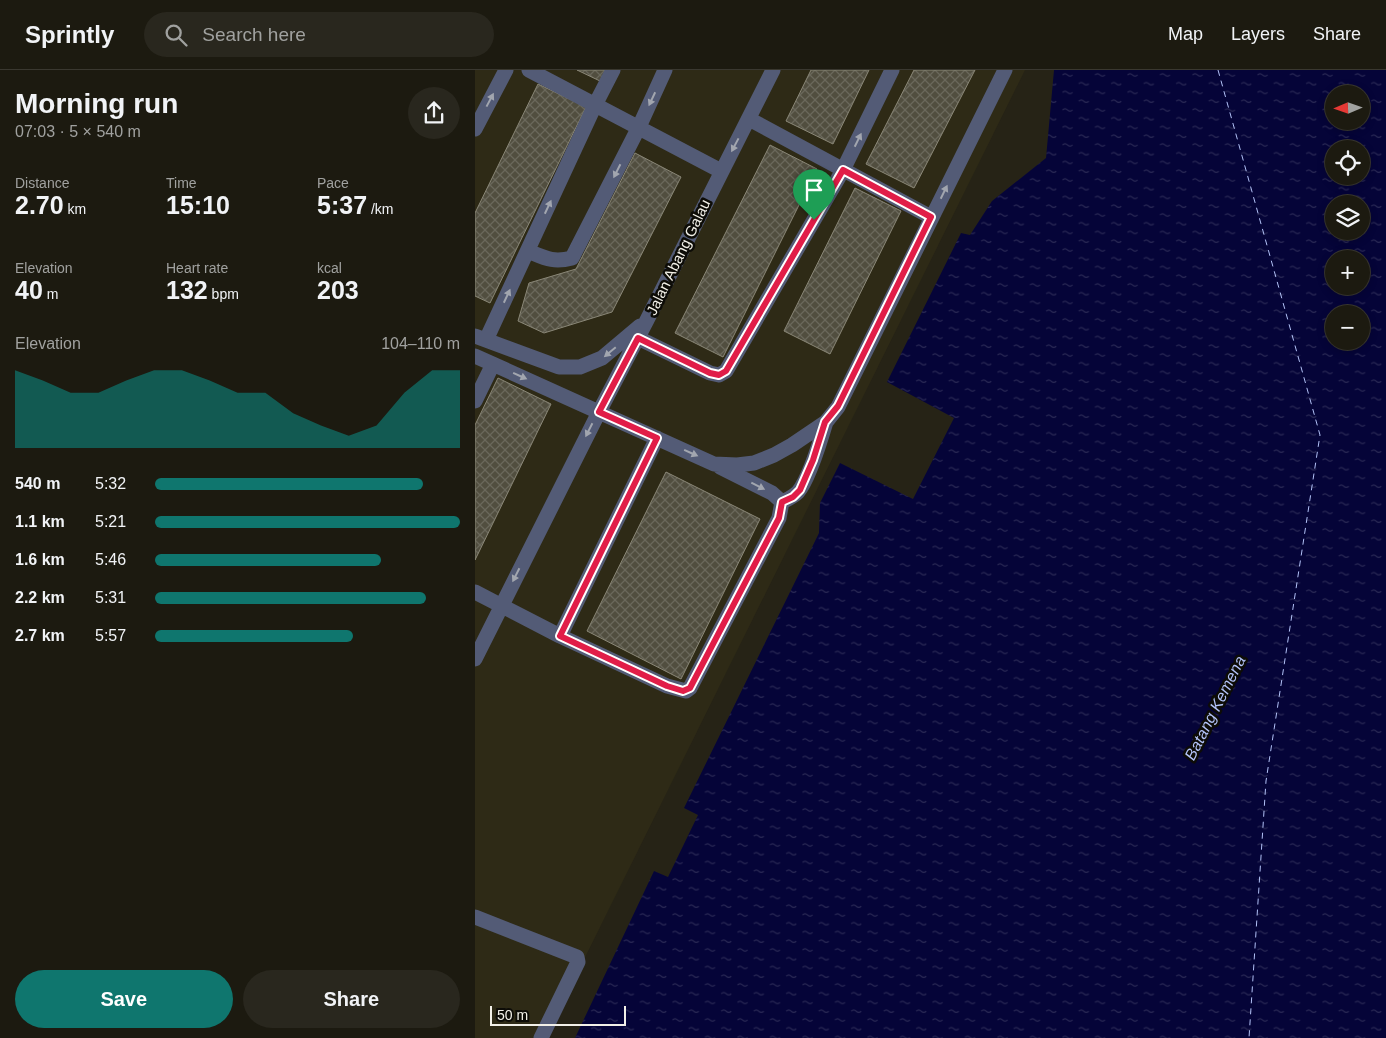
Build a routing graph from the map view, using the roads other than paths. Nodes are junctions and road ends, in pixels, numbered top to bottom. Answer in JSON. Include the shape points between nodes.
{"nodes":[{"id":1,"x":506,"y":70,"type":"edge"},
{"id":2,"x":529,"y":70,"type":"edge"},
{"id":3,"x":613,"y":70,"type":"edge"},
{"id":4,"x":665,"y":70,"type":"edge"},
{"id":5,"x":773,"y":70,"type":"edge"},
{"id":6,"x":892,"y":70,"type":"edge"},
{"id":7,"x":1005,"y":70,"type":"edge"},
{"id":8,"x":595,"y":104,"type":"junction"},
{"id":9,"x":749,"y":119,"type":"junction"},
{"id":10,"x":639,"y":128,"type":"junction"},
{"id":11,"x":475,"y":129,"type":"edge"},
{"id":12,"x":843,"y":170,"type":"junction"},
{"id":13,"x":721,"y":171,"type":"junction"},
{"id":14,"x":931,"y":217,"type":"junction"},
{"id":15,"x":527,"y":251,"type":"junction"},
{"id":16,"x":647,"y":320,"type":"junction"},
{"id":17,"x":481,"y":338,"type":"edge"},
{"id":18,"x":638,"y":338,"type":"junction"},
{"id":19,"x":475,"y":356,"type":"edge"},
{"id":20,"x":493,"y":364,"type":"junction"},
{"id":21,"x":475,"y":401,"type":"edge"},
{"id":22,"x":599,"y":412,"type":"junction"},
{"id":23,"x":825,"y":422,"type":"junction"},
{"id":24,"x":657,"y":438,"type":"junction"},
{"id":25,"x":714,"y":464,"type":"junction"},
{"id":26,"x":782,"y":502,"type":"junction"},
{"id":27,"x":475,"y":592,"type":"edge"},
{"id":28,"x":501,"y":605,"type":"junction"},
{"id":29,"x":560,"y":636,"type":"junction"},
{"id":30,"x":475,"y":659,"type":"edge"},
{"id":31,"x":478,"y":920,"type":"edge"},
{"id":32,"x":541,"y":1038,"type":"edge"}],
"edges":[{"from":11,"to":1,"type":"street","one_way":true},
{"from":2,"to":8,"type":"street"},
{"from":3,"to":8,"type":"street"},
{"from":4,"to":10,"type":"street","one_way":true},
{"from":5,"to":9,"type":"street","name":"Jalan Abang Galau"},
{"from":12,"to":6,"type":"street","one_way":true},
{"from":14,"to":7,"type":"street","one_way":true},
{"from":8,"to":10,"type":"street"},
{"from":15,"to":8,"type":"street","one_way":true},
{"from":9,"to":12,"type":"street"},
{"from":9,"to":13,"type":"street","name":"Jalan Abang Galau","one_way":true},
{"from":10,"to":13,"type":"street"},
{"from":10,"to":15,"type":"street","one_way":true,"via":[[572,258],[550,260]]},
{"from":12,"to":14,"type":"street"},
{"from":12,"to":18,"type":"street","via":[[726,371],[719,375],[710,373]]},
{"from":13,"to":16,"type":"street","name":"Jalan Abang Galau"},
{"from":14,"to":23,"type":"street","via":[[838,406]]},
{"from":17,"to":15,"type":"street","one_way":true},
{"from":16,"to":17,"type":"street","one_way":true,"via":[[602,358],[580,367],[559,367]]},
{"from":16,"to":18,"type":"street","name":"Jalan Abang Galau"},
{"from":18,"to":22,"type":"street","name":"Jalan Abang Galau"},
{"from":19,"to":20,"type":"street"},
{"from":20,"to":21,"type":"street"},
{"from":20,"to":22,"type":"street","one_way":true},
{"from":22,"to":24,"type":"street"},
{"from":22,"to":28,"type":"street","name":"Jalan Abang Galau","one_way":true},
{"from":23,"to":25,"type":"street","via":[[792,445],[754,463]]},
{"from":23,"to":26,"type":"street","via":[[800,490]]},
{"from":24,"to":25,"type":"street","one_way":true},
{"from":24,"to":29,"type":"street"},
{"from":25,"to":26,"type":"street","one_way":true,"via":[[772,493]]},
{"from":26,"to":29,"type":"street","via":[[779,518],[690,688],[683,691],[667,686]]},
{"from":27,"to":28,"type":"street"},
{"from":28,"to":29,"type":"street"},
{"from":28,"to":30,"type":"street","name":"Jalan Abang Galau"},
{"from":31,"to":32,"type":"street","via":[[577,957],[578,962]]}]}
